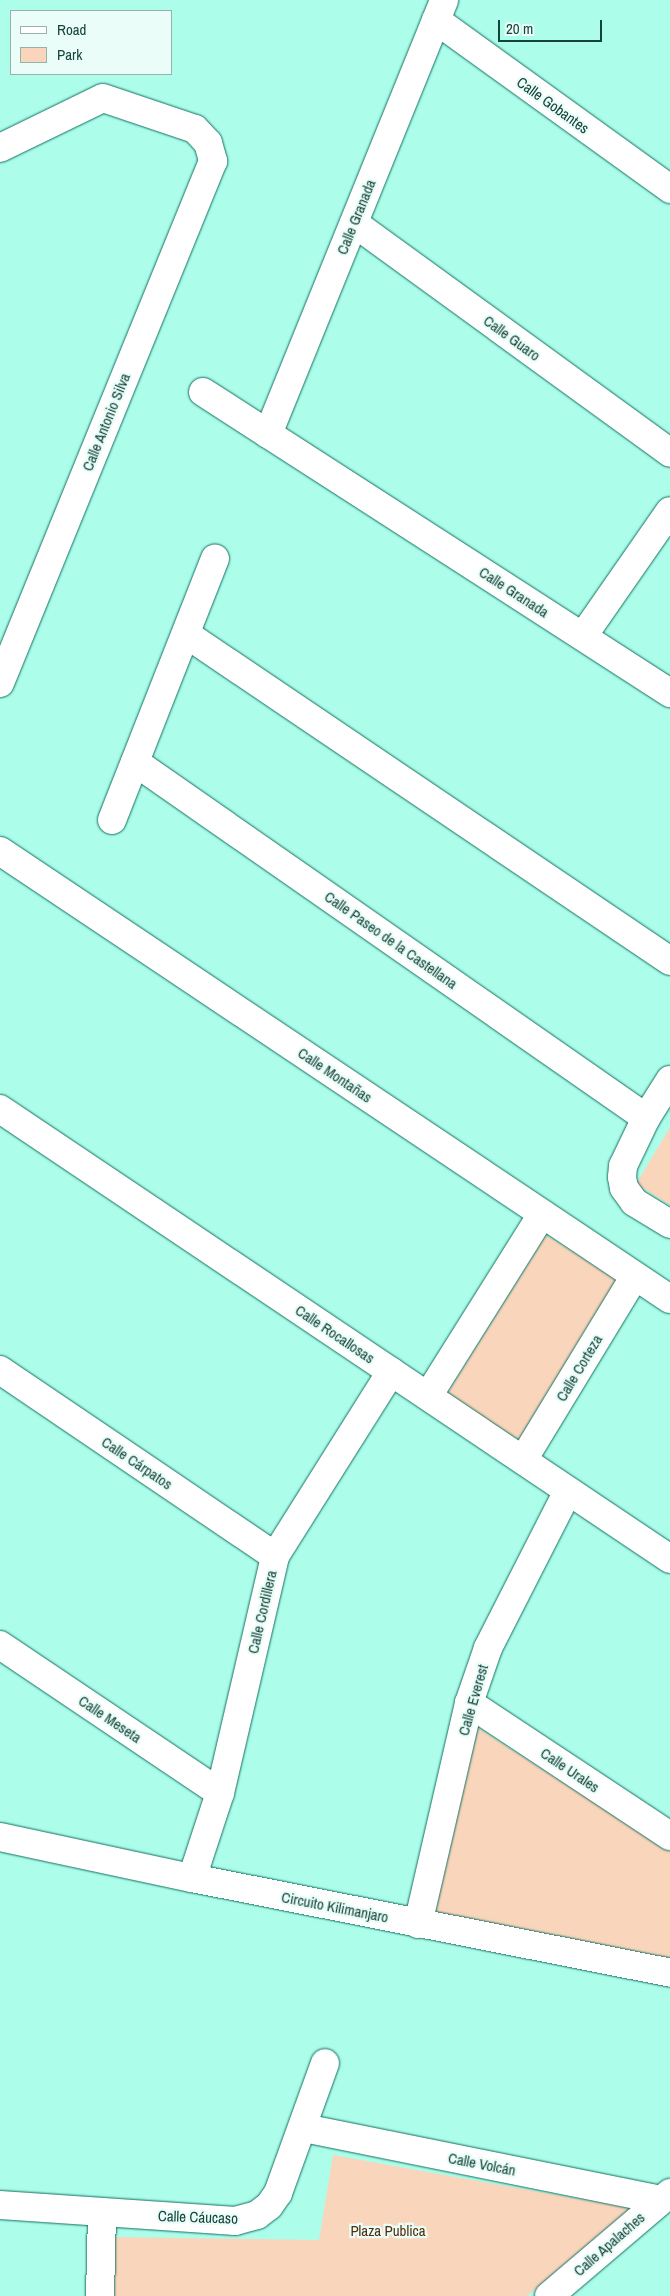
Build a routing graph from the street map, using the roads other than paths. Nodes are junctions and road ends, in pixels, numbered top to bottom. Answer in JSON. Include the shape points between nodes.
{"nodes":[{"id":1,"x":440,"y":10,"type":"edge"},
{"id":2,"x":0,"y":148,"type":"edge"},
{"id":3,"x":670,"y":189,"type":"edge"},
{"id":4,"x":354,"y":223,"type":"junction"},
{"id":5,"x":203,"y":392,"type":"dead end"},
{"id":6,"x":268,"y":434,"type":"junction"},
{"id":7,"x":670,"y":453,"type":"edge"},
{"id":8,"x":670,"y":511,"type":"edge"},
{"id":9,"x":215,"y":559,"type":"dead end"},
{"id":10,"x":186,"y":634,"type":"junction"},
{"id":11,"x":583,"y":636,"type":"junction"},
{"id":12,"x":0,"y":683,"type":"edge"},
{"id":13,"x":670,"y":693,"type":"edge"},
{"id":14,"x":135,"y":762,"type":"junction"},
{"id":15,"x":112,"y":820,"type":"dead end"},
{"id":16,"x":0,"y":851,"type":"edge"},
{"id":17,"x":670,"y":961,"type":"edge"},
{"id":18,"x":670,"y":1080,"type":"edge"},
{"id":19,"x":0,"y":1109,"type":"edge"},
{"id":20,"x":646,"y":1118,"type":"junction"},
{"id":21,"x":542,"y":1214,"type":"junction"},
{"id":22,"x":670,"y":1224,"type":"edge"},
{"id":23,"x":635,"y":1276,"type":"junction"},
{"id":24,"x":670,"y":1299,"type":"edge"},
{"id":25,"x":0,"y":1370,"type":"edge"},
{"id":26,"x":391,"y":1372,"type":"junction"},
{"id":27,"x":428,"y":1396,"type":"junction"},
{"id":28,"x":523,"y":1460,"type":"junction"},
{"id":29,"x":568,"y":1490,"type":"junction"},
{"id":30,"x":275,"y":1556,"type":"junction"},
{"id":31,"x":670,"y":1559,"type":"edge"},
{"id":32,"x":0,"y":1645,"type":"edge"},
{"id":33,"x":469,"y":1703,"type":"junction"},
{"id":34,"x":220,"y":1793,"type":"junction"},
{"id":35,"x":670,"y":1836,"type":"edge"},
{"id":36,"x":0,"y":1837,"type":"edge"},
{"id":37,"x":192,"y":1878,"type":"junction"},
{"id":38,"x":418,"y":1924,"type":"junction"},
{"id":39,"x":670,"y":1973,"type":"edge"},
{"id":40,"x":325,"y":2063,"type":"dead end"},
{"id":41,"x":304,"y":2128,"type":"junction"},
{"id":42,"x":665,"y":2196,"type":"edge"},
{"id":43,"x":0,"y":2205,"type":"edge"},
{"id":44,"x":102,"y":2212,"type":"junction"},
{"id":45,"x":100,"y":2296,"type":"edge"},
{"id":46,"x":549,"y":2296,"type":"edge"}],
"edges":[{"from":1,"to":3,"type":"street","name":"Calle Gobantes"},
{"from":1,"to":4,"type":"street","name":"Calle Granada"},
{"from":2,"to":12,"type":"street","name":"Calle Antonio Silva","via":[[103,98],[195,129],[208,143],[213,161]]},
{"from":4,"to":6,"type":"street","name":"Calle Granada"},
{"from":4,"to":7,"type":"street","name":"Calle Guaro"},
{"from":5,"to":6,"type":"street","name":"Calle Granada"},
{"from":6,"to":11,"type":"street","name":"Calle Granada"},
{"from":8,"to":11,"type":"street"},
{"from":9,"to":10,"type":"street"},
{"from":10,"to":14,"type":"street"},
{"from":10,"to":17,"type":"street"},
{"from":11,"to":13,"type":"street","name":"Calle Granada"},
{"from":14,"to":15,"type":"street"},
{"from":14,"to":20,"type":"street","name":"Calle Paseo de la Castellana"},
{"from":16,"to":21,"type":"street","name":"Calle Montañas"},
{"from":18,"to":20,"type":"street"},
{"from":19,"to":26,"type":"street","name":"Calle Rocallosas"},
{"from":20,"to":22,"type":"street","via":[[623,1166],[624,1188],[634,1202]]},
{"from":21,"to":23,"type":"street","name":"Calle Montañas"},
{"from":21,"to":27,"type":"street"},
{"from":23,"to":24,"type":"street","name":"Calle Montañas"},
{"from":23,"to":28,"type":"street","name":"Calle Corteza"},
{"from":25,"to":30,"type":"street","name":"Calle Cárpatos"},
{"from":26,"to":27,"type":"street","name":"Calle Rocallosas"},
{"from":26,"to":30,"type":"street","name":"Calle Cordillera"},
{"from":27,"to":28,"type":"street","name":"Calle Rocallosas"},
{"from":28,"to":29,"type":"street","name":"Calle Rocallosas"},
{"from":29,"to":31,"type":"street","name":"Calle Rocallosas"},
{"from":29,"to":33,"type":"street","name":"Calle Everest","via":[[488,1648]]},
{"from":30,"to":34,"type":"street","name":"Calle Cordillera"},
{"from":32,"to":34,"type":"street","name":"Calle Meseta"},
{"from":33,"to":35,"type":"street","name":"Calle Urales"},
{"from":33,"to":38,"type":"street","name":"Calle Everest"},
{"from":34,"to":37,"type":"street","name":"Calle Cordillera"},
{"from":36,"to":37,"type":"street","name":"Circuito Kilimanjaro"},
{"from":37,"to":38,"type":"street","name":"Circuito Kilimanjaro"},
{"from":38,"to":39,"type":"street","name":"Circuito Kilimanjaro"},
{"from":40,"to":41,"type":"street","name":"Calle Cáucaso"},
{"from":41,"to":42,"type":"street","name":"Calle Volcán"},
{"from":41,"to":44,"type":"street","name":"Calle Cáucaso","via":[[278,2193],[257,2215],[235,2221]]},
{"from":42,"to":46,"type":"street","name":"Calle Apalaches"},
{"from":43,"to":44,"type":"street","name":"Calle Cáucaso"},
{"from":44,"to":45,"type":"street"}]}
